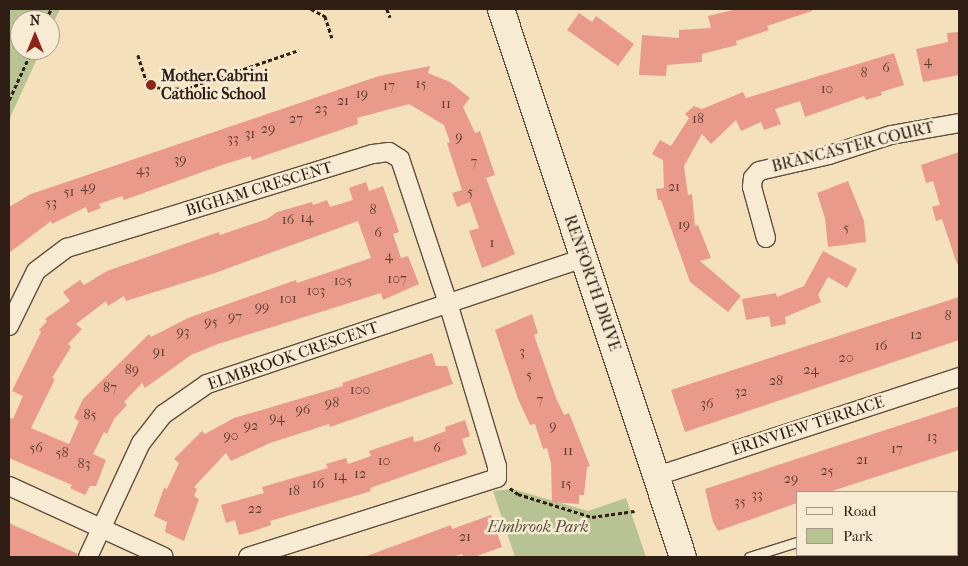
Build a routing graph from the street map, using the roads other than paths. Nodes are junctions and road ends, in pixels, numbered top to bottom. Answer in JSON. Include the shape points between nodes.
{"nodes":[{"id":1,"x":501,"y":9,"type":"edge"},
{"id":2,"x":959,"y":123,"type":"edge"},
{"id":3,"x":766,"y":238,"type":"dead end"},
{"id":4,"x":583,"y":258,"type":"junction"},
{"id":5,"x":448,"y":303,"type":"junction"},
{"id":6,"x":9,"y":326,"type":"edge"},
{"id":7,"x":959,"y":377,"type":"edge"},
{"id":8,"x":657,"y":476,"type":"junction"},
{"id":9,"x":9,"y":486,"type":"edge"},
{"id":10,"x":102,"y":530,"type":"junction"},
{"id":11,"x":796,"y":542,"type":"edge"},
{"id":12,"x":766,"y":555,"type":"edge"},
{"id":13,"x":88,"y":557,"type":"edge"},
{"id":14,"x":164,"y":557,"type":"edge"},
{"id":15,"x":248,"y":557,"type":"edge"},
{"id":16,"x":683,"y":557,"type":"edge"},
{"id":17,"x":749,"y":557,"type":"edge"}],
"edges":[{"from":1,"to":4,"type":"main road","name":"RENFORTH DRIVE"},
{"from":2,"to":3,"type":"street","name":"BRANCASTER COURT","via":[[891,135],[829,155],[759,171],[753,178],[752,187]]},
{"from":4,"to":5,"type":"street","name":"ELMBROOK CRESCENT"},
{"from":4,"to":8,"type":"main road","name":"RENFORTH DRIVE"},
{"from":5,"to":6,"type":"street","name":"BIGHAM CRESCENT","via":[[400,159],[389,152],[373,154],[67,248],[36,270]]},
{"from":5,"to":10,"type":"street","name":"ELMBROOK CRESCENT","via":[[226,376],[182,400],[164,414],[141,443]]},
{"from":5,"to":15,"type":"street","name":"BIGHAM CRESCENT","via":[[497,466],[497,478]]},
{"from":7,"to":8,"type":"street","name":"ERINVIEW TERRACE"},
{"from":8,"to":16,"type":"main road","name":"RENFORTH DRIVE"},
{"from":9,"to":10,"type":"street"},
{"from":10,"to":13,"type":"street","name":"ELMBROOK CRESCENT"},
{"from":10,"to":14,"type":"street"},
{"from":11,"to":12,"type":"lane"},
{"from":12,"to":17,"type":"lane"}]}
